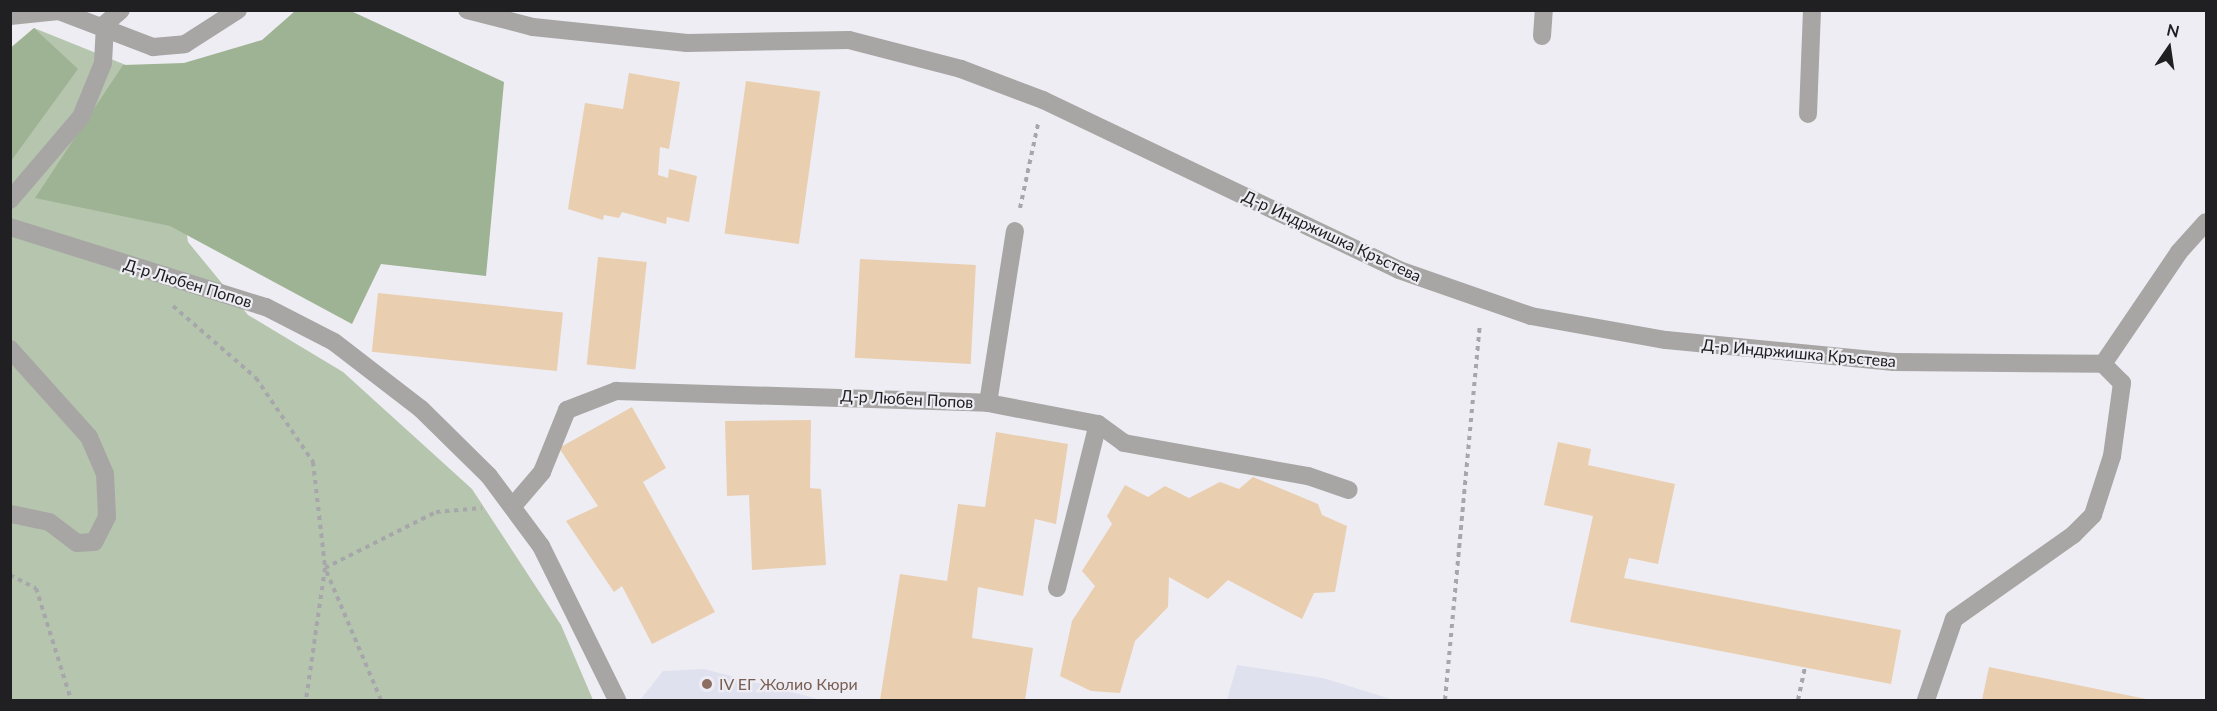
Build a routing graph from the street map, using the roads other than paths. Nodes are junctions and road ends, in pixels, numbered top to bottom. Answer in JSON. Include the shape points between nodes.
{"nodes":[{"id":1,"x":121,"y":10,"type":"edge"},
{"id":2,"x":238,"y":10,"type":"edge"},
{"id":3,"x":467,"y":10,"type":"edge"},
{"id":4,"x":1544,"y":10,"type":"edge"},
{"id":5,"x":1812,"y":10,"type":"edge"},
{"id":6,"x":10,"y":16,"type":"edge"},
{"id":7,"x":105,"y":24,"type":"junction"},
{"id":8,"x":1542,"y":36,"type":"dead end"},
{"id":9,"x":1808,"y":114,"type":"dead end"},
{"id":10,"x":10,"y":200,"type":"edge"},
{"id":11,"x":2206,"y":222,"type":"edge"},
{"id":12,"x":10,"y":227,"type":"edge"},
{"id":13,"x":1015,"y":231,"type":"road end"},
{"id":14,"x":10,"y":349,"type":"edge"},
{"id":15,"x":2103,"y":364,"type":"junction"},
{"id":16,"x":988,"y":403,"type":"junction"},
{"id":17,"x":1098,"y":424,"type":"junction"},
{"id":18,"x":1349,"y":490,"type":"dead end"},
{"id":19,"x":513,"y":506,"type":"junction"},
{"id":20,"x":10,"y":514,"type":"edge"},
{"id":21,"x":1057,"y":588,"type":"dead end"},
{"id":22,"x":617,"y":700,"type":"edge"},
{"id":23,"x":1926,"y":700,"type":"edge"}],
"edges":[{"from":1,"to":7,"type":"street"},
{"from":2,"to":7,"type":"street","via":[[185,45],[153,47]]},
{"from":3,"to":15,"type":"street","name":"Д-р Индржишка Кръстева","via":[[533,27],[687,43],[849,40],[961,69],[1043,100],[1399,270],[1532,316],[1666,340],[1894,362]]},
{"from":4,"to":8,"type":"street"},
{"from":5,"to":9,"type":"street"},
{"from":6,"to":7,"type":"street","via":[[59,11]]},
{"from":7,"to":10,"type":"street","via":[[103,63],[81,117]]},
{"from":11,"to":15,"type":"street","via":[[2179,252]]},
{"from":12,"to":19,"type":"street","name":"Д-р Любен Попов","via":[[193,281],[266,307],[334,342],[421,409]]},
{"from":13,"to":16,"type":"street"},
{"from":14,"to":20,"type":"street","via":[[89,437],[105,474],[107,517],[94,542],[77,543],[49,522]]},
{"from":15,"to":23,"type":"street","via":[[2122,383],[2112,456],[2092,515],[2073,535],[1954,619]]},
{"from":16,"to":17,"type":"street","name":"Д-р Любен Попов"},
{"from":16,"to":19,"type":"street","name":"Д-р Любен Попов","via":[[616,391],[567,410],[542,472]]},
{"from":17,"to":18,"type":"street","name":"Д-р Любен Попов","via":[[1124,443],[1308,476]]},
{"from":17,"to":21,"type":"street"},
{"from":19,"to":22,"type":"street","name":"Д-р Любен Попов","via":[[572,602]]}]}
